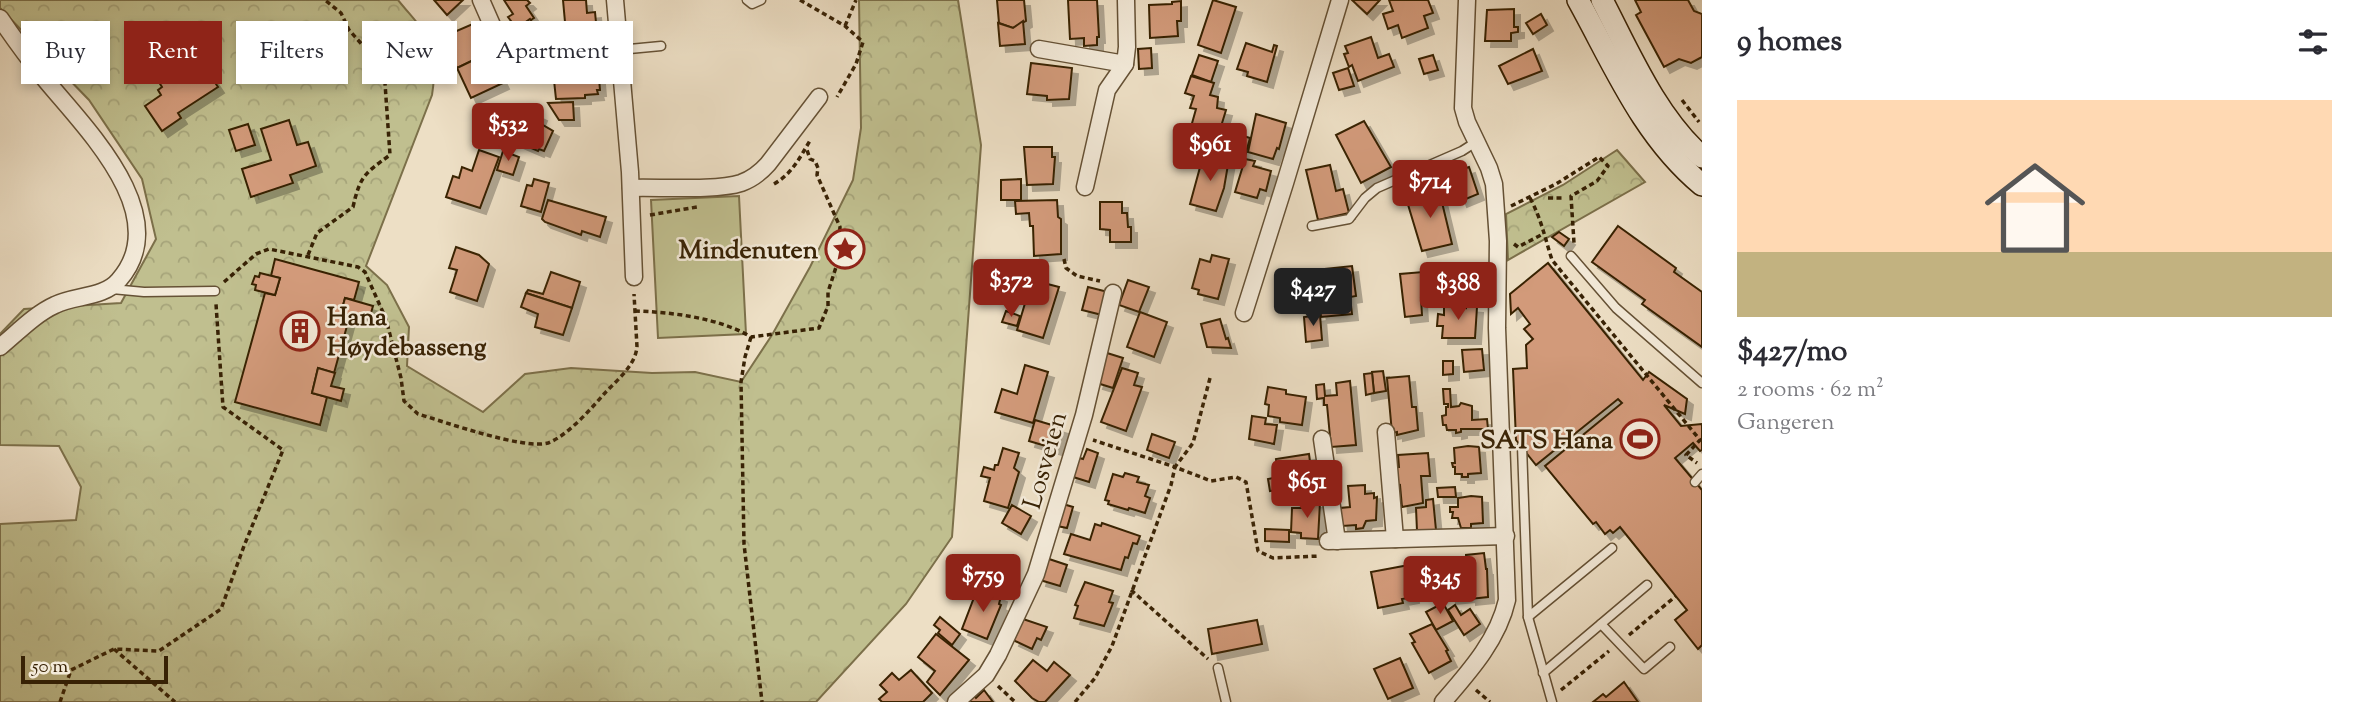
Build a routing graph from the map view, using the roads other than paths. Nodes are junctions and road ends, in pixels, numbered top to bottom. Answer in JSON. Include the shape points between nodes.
{"nodes":[{"id":1,"x":481,"y":0,"type":"edge"},
{"id":2,"x":615,"y":0,"type":"edge"},
{"id":3,"x":747,"y":0,"type":"edge"},
{"id":4,"x":761,"y":0,"type":"edge"},
{"id":5,"x":1126,"y":0,"type":"edge"},
{"id":6,"x":1340,"y":0,"type":"edge"},
{"id":7,"x":1467,"y":0,"type":"edge"},
{"id":8,"x":1578,"y":0,"type":"edge"},
{"id":9,"x":1602,"y":0,"type":"edge"},
{"id":10,"x":0,"y":18,"type":"edge"},
{"id":11,"x":490,"y":21,"type":"edge"},
{"id":12,"x":617,"y":21,"type":"edge"},
{"id":13,"x":661,"y":46,"type":"dead end"},
{"id":14,"x":633,"y":49,"type":"edge"},
{"id":15,"x":1039,"y":50,"type":"dead end"},
{"id":16,"x":1125,"y":64,"type":"junction"},
{"id":17,"x":622,"y":84,"type":"edge"},
{"id":18,"x":826,"y":101,"type":"road end"},
{"id":19,"x":1476,"y":142,"type":"junction"},
{"id":20,"x":1702,"y":157,"type":"edge"},
{"id":21,"x":1702,"y":185,"type":"edge"},
{"id":22,"x":1086,"y":187,"type":"dead end"},
{"id":23,"x":631,"y":188,"type":"junction"},
{"id":24,"x":1312,"y":226,"type":"dead end"},
{"id":25,"x":1571,"y":256,"type":"road end"},
{"id":26,"x":634,"y":277,"type":"road end"},
{"id":27,"x":109,"y":289,"type":"junction"},
{"id":28,"x":215,"y":291,"type":"road end"},
{"id":29,"x":1113,"y":293,"type":"road end"},
{"id":30,"x":1244,"y":313,"type":"dead end"},
{"id":31,"x":0,"y":347,"type":"edge"},
{"id":32,"x":1702,"y":383,"type":"edge"},
{"id":33,"x":1386,"y":432,"type":"dead end"},
{"id":34,"x":1322,"y":439,"type":"dead end"},
{"id":35,"x":1522,"y":446,"type":"dead end"},
{"id":36,"x":1702,"y":474,"type":"edge"},
{"id":37,"x":1695,"y":482,"type":"dead end"},
{"id":38,"x":1506,"y":536,"type":"junction"},
{"id":39,"x":1395,"y":539,"type":"junction"},
{"id":40,"x":1612,"y":548,"type":"dead end"},
{"id":41,"x":1647,"y":585,"type":"dead end"},
{"id":42,"x":1528,"y":617,"type":"junction"},
{"id":43,"x":1601,"y":624,"type":"junction"},
{"id":44,"x":1670,"y":647,"type":"dead end"},
{"id":45,"x":1218,"y":668,"type":"road end"},
{"id":46,"x":1543,"y":673,"type":"junction"},
{"id":47,"x":956,"y":702,"type":"edge"},
{"id":48,"x":1226,"y":702,"type":"edge"},
{"id":49,"x":1443,"y":702,"type":"edge"},
{"id":50,"x":1552,"y":702,"type":"edge"}],
"edges":[{"from":1,"to":11,"type":"street"},
{"from":2,"to":12,"type":"street"},
{"from":3,"to":4,"type":"lane","via":[[752,4]]},
{"from":5,"to":16,"type":"street"},
{"from":6,"to":30,"type":"street"},
{"from":7,"to":19,"type":"street","via":[[1463,108]]},
{"from":8,"to":21,"type":"main road","via":[[1643,118],[1667,152]]},
{"from":9,"to":20,"type":"main road","via":[[1660,106]]},
{"from":10,"to":27,"type":"street","via":[[123,180],[136,240],[120,280]]},
{"from":13,"to":14,"type":"lane"},
{"from":15,"to":16,"type":"street"},
{"from":16,"to":22,"type":"street","via":[[1107,90]]},
{"from":17,"to":23,"type":"street"},
{"from":18,"to":23,"type":"street","via":[[761,172],[744,182]]},
{"from":19,"to":24,"type":"lane","via":[[1377,188],[1349,219]]},
{"from":19,"to":38,"type":"street","via":[[1494,184]]},
{"from":23,"to":26,"type":"street"},
{"from":25,"to":32,"type":"lane","via":[[1616,308]]},
{"from":27,"to":28,"type":"lane"},
{"from":27,"to":31,"type":"street","via":[[54,305]]},
{"from":29,"to":47,"type":"street","name":"Losveien","via":[[1084,415],[1036,574],[986,675]]},
{"from":33,"to":39,"type":"street"},
{"from":34,"to":39,"type":"street","via":[[1331,546]]},
{"from":35,"to":42,"type":"lane"},
{"from":36,"to":37,"type":"lane"},
{"from":38,"to":39,"type":"street"},
{"from":38,"to":49,"type":"street","via":[[1504,613],[1482,654]]},
{"from":40,"to":42,"type":"lane"},
{"from":41,"to":43,"type":"lane"},
{"from":42,"to":46,"type":"lane"},
{"from":43,"to":44,"type":"lane","via":[[1644,669]]},
{"from":43,"to":46,"type":"lane"},
{"from":45,"to":48,"type":"lane"},
{"from":46,"to":50,"type":"lane"}]}
